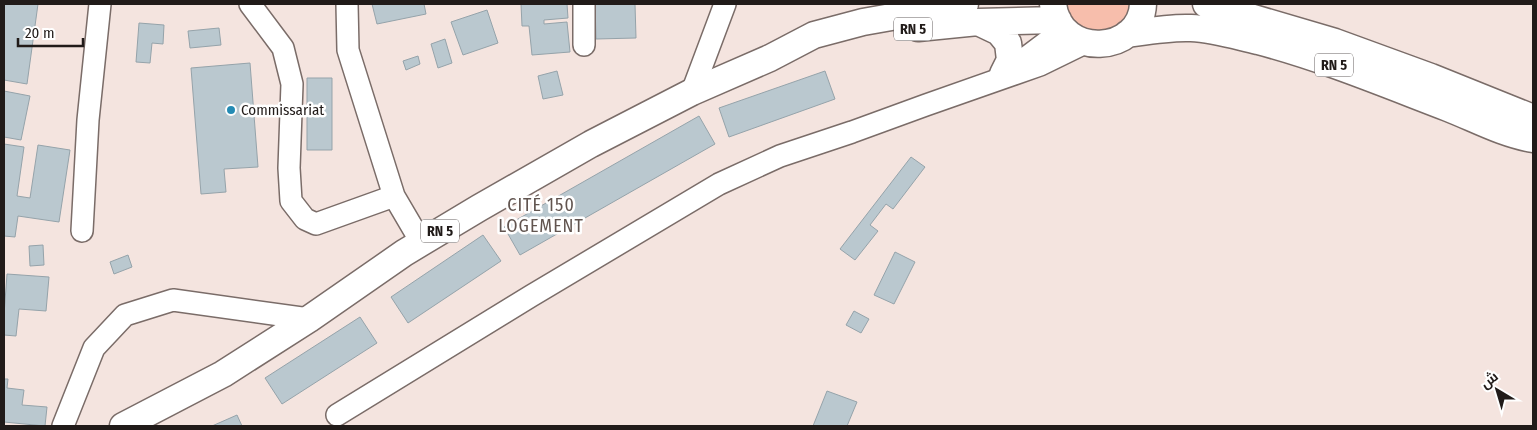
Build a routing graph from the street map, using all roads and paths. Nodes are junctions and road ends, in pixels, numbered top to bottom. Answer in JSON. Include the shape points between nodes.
{"nodes":[{"id":1,"x":100,"y":4,"type":"edge"},
{"id":2,"x":250,"y":4,"type":"edge"},
{"id":3,"x":347,"y":4,"type":"edge"},
{"id":4,"x":584,"y":4,"type":"edge"},
{"id":5,"x":725,"y":4,"type":"edge"},
{"id":6,"x":1143,"y":4,"type":"edge"},
{"id":7,"x":1206,"y":4,"type":"edge"},
{"id":8,"x":971,"y":13,"type":"edge"},
{"id":9,"x":1065,"y":24,"type":"edge"},
{"id":10,"x":1127,"y":34,"type":"junction"},
{"id":11,"x":584,"y":45,"type":"dead end"},
{"id":12,"x":997,"y":78,"type":"junction"},
{"id":13,"x":692,"y":92,"type":"junction"},
{"id":14,"x":1533,"y":118,"type":"edge"},
{"id":15,"x":1533,"y":139,"type":"edge"},
{"id":16,"x":394,"y":196,"type":"junction"},
{"id":17,"x":82,"y":231,"type":"dead end"},
{"id":18,"x":421,"y":242,"type":"junction"},
{"id":19,"x":309,"y":319,"type":"junction"},
{"id":20,"x":336,"y":415,"type":"dead end"},
{"id":21,"x":63,"y":426,"type":"edge"},
{"id":22,"x":123,"y":426,"type":"edge"}],
"edges":[{"from":1,"to":17,"type":"street","via":[[88,120]]},
{"from":2,"to":16,"type":"street","via":[[283,48],[292,84],[291,201],[305,219],[316,224]]},
{"from":3,"to":16,"type":"street","via":[[348,50]]},
{"from":4,"to":11,"type":"street"},
{"from":5,"to":13,"type":"street"},
{"from":6,"to":10,"type":"main road","via":[[1137,23]]},
{"from":7,"to":14,"type":"main road","number":"RN 5","via":[[1335,42]]},
{"from":8,"to":9,"type":"main road","number":"RN 5"},
{"from":8,"to":12,"type":"main road","via":[[999,32],[1008,43],[1010,60]]},
{"from":8,"to":13,"type":"main road","number":"RN 5","via":[[863,22],[814,35]]},
{"from":9,"to":10,"type":"main road","via":[[1100,45],[1114,42]]},
{"from":9,"to":12,"type":"street","via":[[1020,63]]},
{"from":10,"to":15,"type":"main road","number":"RN 5","via":[[1168,28],[1219,31],[1287,49],[1517,136]]},
{"from":12,"to":20,"type":"street","via":[[780,156],[719,184]]},
{"from":13,"to":18,"type":"main road","number":"RN 5","via":[[591,144]]},
{"from":16,"to":18,"type":"street"},
{"from":18,"to":19,"type":"main road","number":"RN 5"},
{"from":19,"to":21,"type":"street","via":[[173,300],[125,315],[94,348]]},
{"from":19,"to":22,"type":"main road","number":"RN 5","via":[[223,374]]}]}
